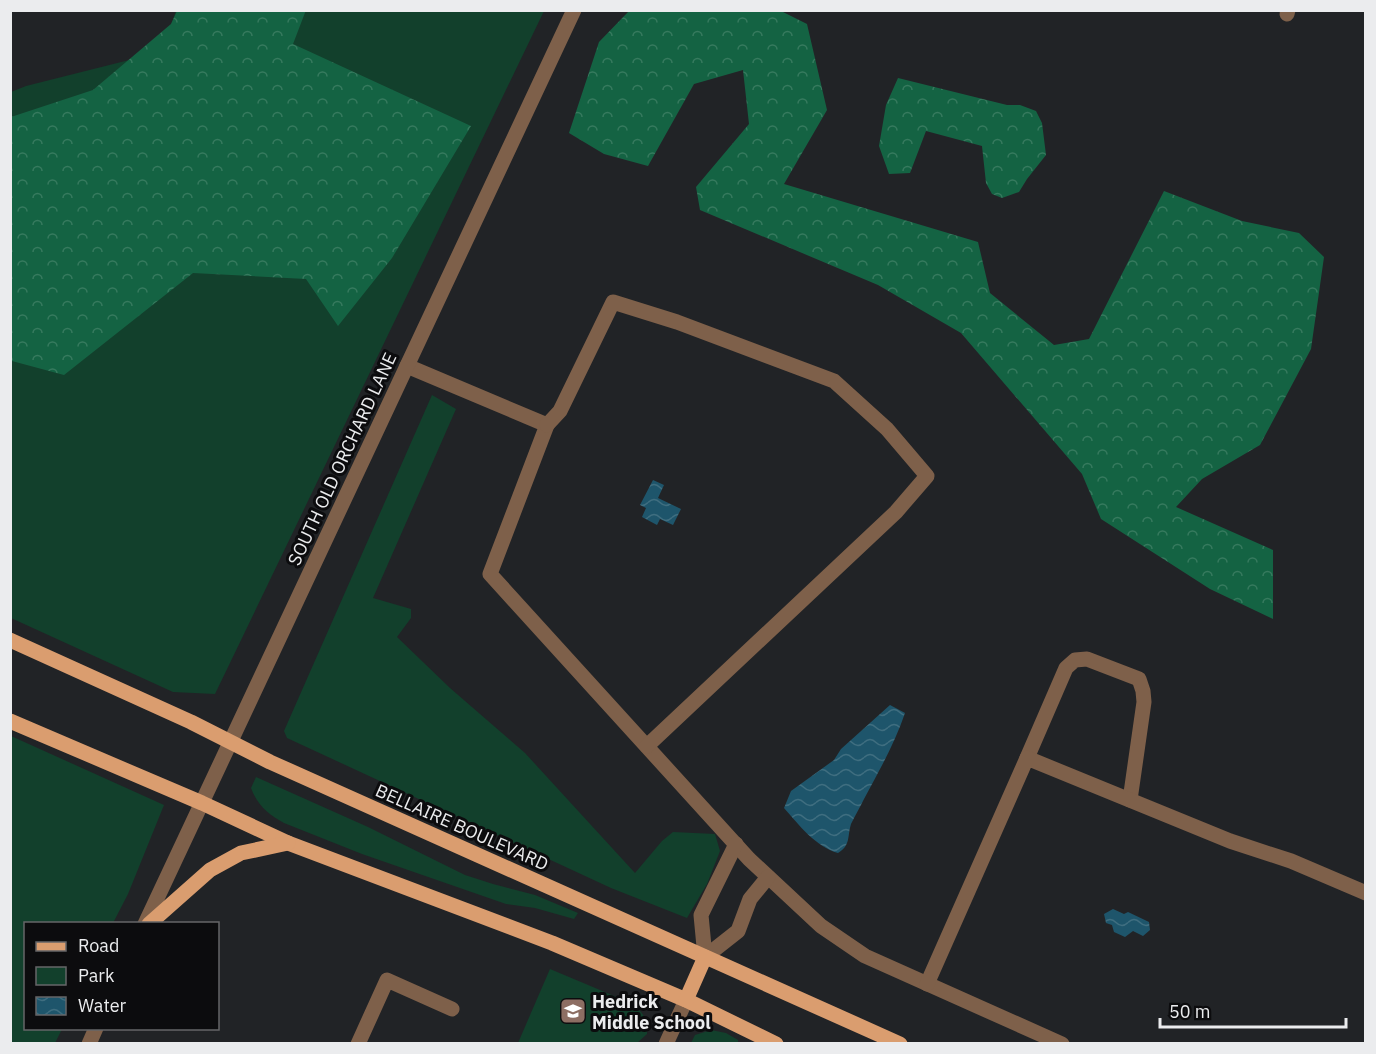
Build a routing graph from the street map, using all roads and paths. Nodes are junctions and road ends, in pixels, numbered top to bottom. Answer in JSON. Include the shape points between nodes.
{"nodes":[{"id":1,"x":574,"y":10,"type":"edge"},
{"id":2,"x":407,"y":366,"type":"junction"},
{"id":3,"x":547,"y":425,"type":"junction"},
{"id":4,"x":10,"y":640,"type":"edge"},
{"id":5,"x":10,"y":721,"type":"edge"},
{"id":6,"x":231,"y":742,"type":"junction"},
{"id":7,"x":647,"y":746,"type":"junction"},
{"id":8,"x":1027,"y":758,"type":"junction"},
{"id":9,"x":1130,"y":800,"type":"junction"},
{"id":10,"x":202,"y":803,"type":"junction"},
{"id":11,"x":288,"y":843,"type":"junction"},
{"id":12,"x":736,"y":844,"type":"junction"},
{"id":13,"x":768,"y":877,"type":"junction"},
{"id":14,"x":1365,"y":892,"type":"edge"},
{"id":15,"x":148,"y":922,"type":"edge"},
{"id":16,"x":149,"y":922,"type":"edge"},
{"id":17,"x":705,"y":957,"type":"junction"},
{"id":18,"x":927,"y":984,"type":"junction"},
{"id":19,"x":686,"y":1000,"type":"junction"},
{"id":20,"x":452,"y":1009,"type":"dead end"},
{"id":21,"x":96,"y":1030,"type":"edge"},
{"id":22,"x":89,"y":1044,"type":"edge"},
{"id":23,"x":358,"y":1044,"type":"edge"},
{"id":24,"x":666,"y":1044,"type":"edge"},
{"id":25,"x":776,"y":1044,"type":"edge"},
{"id":26,"x":900,"y":1044,"type":"edge"},
{"id":27,"x":1062,"y":1044,"type":"edge"}],
"edges":[{"from":1,"to":2,"type":"street","name":"SOUTH OLD ORCHARD LANE"},
{"from":2,"to":3,"type":"street"},
{"from":2,"to":6,"type":"street","name":"SOUTH OLD ORCHARD LANE"},
{"from":3,"to":7,"type":"street","via":[[489,574]]},
{"from":3,"to":7,"type":"street","via":[[560,411],[613,302],[834,381],[887,429],[927,476],[896,512]]},
{"from":4,"to":6,"type":"main road","name":"BELLAIRE BOULEVARD"},
{"from":5,"to":10,"type":"main road"},
{"from":6,"to":10,"type":"street","name":"SOUTH OLD ORCHARD LANE"},
{"from":6,"to":17,"type":"main road","name":"BELLAIRE BOULEVARD"},
{"from":7,"to":12,"type":"street"},
{"from":8,"to":9,"type":"street"},
{"from":8,"to":9,"type":"street","via":[[1066,668],[1075,660],[1087,659],[1139,679],[1144,702]]},
{"from":8,"to":18,"type":"street"},
{"from":9,"to":14,"type":"street"},
{"from":10,"to":11,"type":"main road"},
{"from":10,"to":15,"type":"street","name":"SOUTH OLD ORCHARD LANE"},
{"from":11,"to":16,"type":"main road","via":[[241,853],[210,870]]},
{"from":11,"to":19,"type":"main road","via":[[552,943]]},
{"from":12,"to":13,"type":"street"},
{"from":12,"to":17,"type":"street","via":[[700,915]]},
{"from":13,"to":17,"type":"street","via":[[750,899],[738,931]]},
{"from":13,"to":18,"type":"street","via":[[821,926],[865,956]]},
{"from":17,"to":19,"type":"main road"},
{"from":17,"to":26,"type":"main road","name":"BELLAIRE BOULEVARD"},
{"from":18,"to":27,"type":"street"},
{"from":19,"to":24,"type":"street"},
{"from":19,"to":25,"type":"main road"},
{"from":20,"to":23,"type":"street","via":[[387,980]]},
{"from":21,"to":22,"type":"street"}]}
